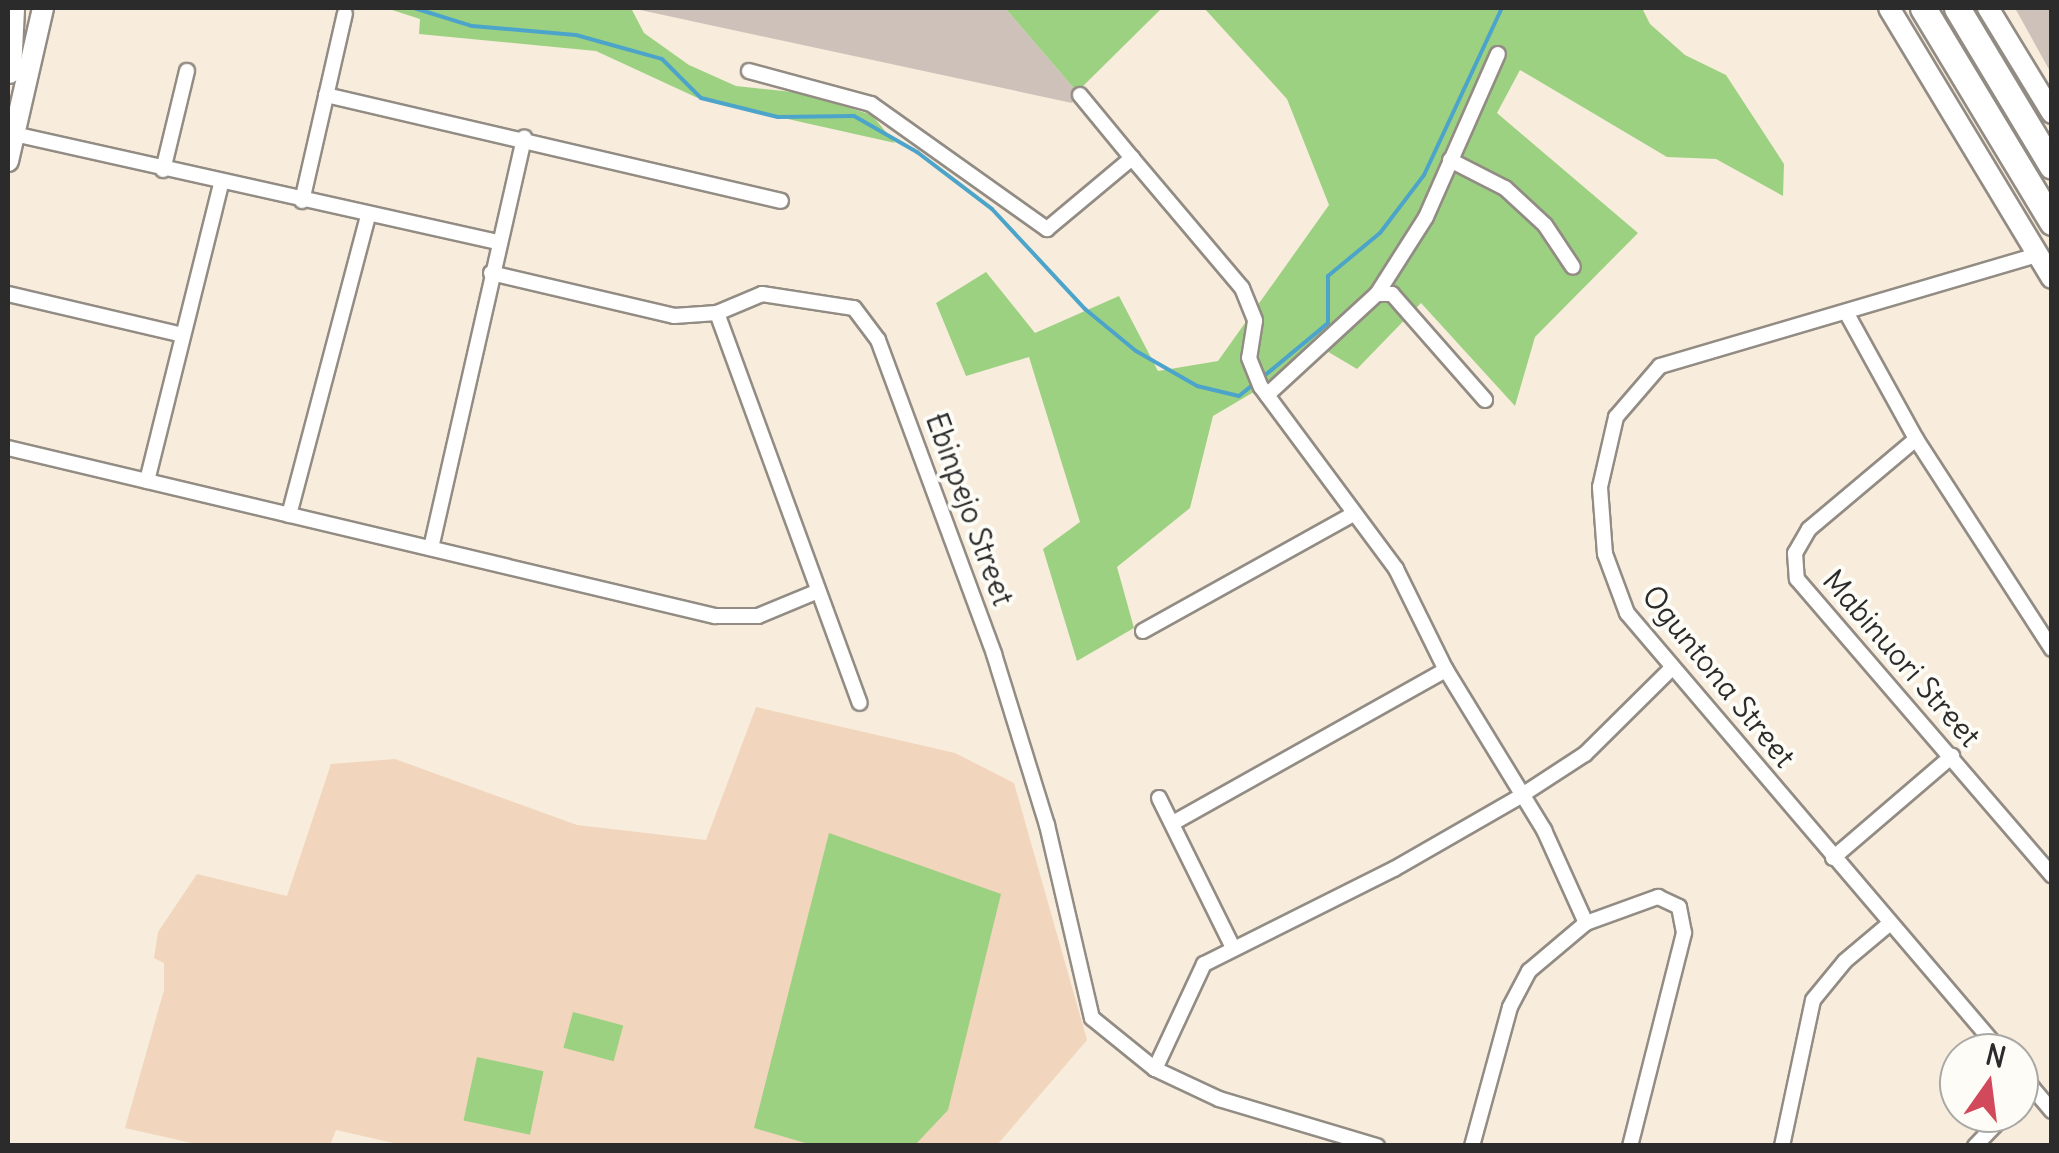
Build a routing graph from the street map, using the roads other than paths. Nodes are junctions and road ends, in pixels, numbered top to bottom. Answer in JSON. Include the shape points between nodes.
{"nodes":[{"id":1,"x":11,"y":8,"type":"edge"},
{"id":2,"x":43,"y":8,"type":"edge"},
{"id":3,"x":1890,"y":8,"type":"edge"},
{"id":4,"x":1923,"y":8,"type":"edge"},
{"id":5,"x":1957,"y":8,"type":"edge"},
{"id":6,"x":1988,"y":8,"type":"edge"},
{"id":7,"x":345,"y":14,"type":"dead end"},
{"id":8,"x":1498,"y":54,"type":"dead end"},
{"id":9,"x":8,"y":70,"type":"edge"},
{"id":10,"x":188,"y":71,"type":"dead end"},
{"id":11,"x":749,"y":71,"type":"dead end"},
{"id":12,"x":326,"y":95,"type":"junction"},
{"id":13,"x":1080,"y":95,"type":"dead end"},
{"id":14,"x":2052,"y":112,"type":"edge"},
{"id":15,"x":14,"y":134,"type":"junction"},
{"id":16,"x":524,"y":137,"type":"junction"},
{"id":17,"x":1132,"y":158,"type":"junction"},
{"id":18,"x":1450,"y":160,"type":"junction"},
{"id":19,"x":8,"y":161,"type":"edge"},
{"id":20,"x":2052,"y":166,"type":"edge"},
{"id":21,"x":164,"y":170,"type":"junction"},
{"id":22,"x":221,"y":184,"type":"junction"},
{"id":23,"x":302,"y":201,"type":"junction"},
{"id":24,"x":782,"y":201,"type":"dead end"},
{"id":25,"x":368,"y":215,"type":"junction"},
{"id":26,"x":2052,"y":222,"type":"edge"},
{"id":27,"x":498,"y":242,"type":"junction"},
{"id":28,"x":2037,"y":255,"type":"junction"},
{"id":29,"x":1572,"y":267,"type":"dead end"},
{"id":30,"x":491,"y":273,"type":"junction"},
{"id":31,"x":2052,"y":278,"type":"edge"},
{"id":32,"x":8,"y":294,"type":"edge"},
{"id":33,"x":1377,"y":294,"type":"junction"},
{"id":34,"x":717,"y":312,"type":"junction"},
{"id":35,"x":1846,"y":312,"type":"junction"},
{"id":36,"x":179,"y":334,"type":"junction"},
{"id":37,"x":1264,"y":391,"type":"junction"},
{"id":38,"x":1485,"y":400,"type":"dead end"},
{"id":39,"x":1916,"y":439,"type":"junction"},
{"id":40,"x":8,"y":448,"type":"edge"},
{"id":41,"x":148,"y":480,"type":"junction"},
{"id":42,"x":1353,"y":514,"type":"junction"},
{"id":43,"x":289,"y":515,"type":"junction"},
{"id":44,"x":431,"y":548,"type":"junction"},
{"id":45,"x":816,"y":592,"type":"junction"},
{"id":46,"x":1143,"y":631,"type":"dead end"},
{"id":47,"x":2052,"y":649,"type":"edge"},
{"id":48,"x":1672,"y":668,"type":"junction"},
{"id":49,"x":1446,"y":670,"type":"junction"},
{"id":50,"x":860,"y":703,"type":"dead end"},
{"id":51,"x":1952,"y":756,"type":"junction"},
{"id":52,"x":1519,"y":797,"type":"junction"},
{"id":53,"x":1160,"y":798,"type":"dead end"},
{"id":54,"x":1173,"y":823,"type":"junction"},
{"id":55,"x":1833,"y":858,"type":"junction"},
{"id":56,"x":2052,"y":875,"type":"edge"},
{"id":57,"x":1586,"y":923,"type":"junction"},
{"id":58,"x":1889,"y":924,"type":"junction"},
{"id":59,"x":1232,"y":946,"type":"junction"},
{"id":60,"x":1984,"y":1033,"type":"edge"},
{"id":61,"x":1155,"y":1069,"type":"junction"},
{"id":62,"x":1316,"y":1139,"type":"edge"},
{"id":63,"x":1377,"y":1146,"type":"edge"},
{"id":64,"x":1472,"y":1146,"type":"edge"},
{"id":65,"x":1630,"y":1146,"type":"edge"},
{"id":66,"x":1782,"y":1146,"type":"edge"}],
"edges":[{"from":1,"to":9,"type":"highway"},
{"from":2,"to":15,"type":"main road"},
{"from":3,"to":28,"type":"main road"},
{"from":4,"to":26,"type":"highway"},
{"from":5,"to":20,"type":"highway"},
{"from":6,"to":14,"type":"main road"},
{"from":7,"to":12,"type":"street"},
{"from":8,"to":18,"type":"street"},
{"from":10,"to":21,"type":"street"},
{"from":11,"to":17,"type":"street","via":[[871,104],[1047,229]]},
{"from":12,"to":16,"type":"street"},
{"from":12,"to":23,"type":"street"},
{"from":13,"to":17,"type":"street"},
{"from":15,"to":19,"type":"main road"},
{"from":15,"to":21,"type":"street"},
{"from":16,"to":24,"type":"street"},
{"from":16,"to":27,"type":"street"},
{"from":17,"to":37,"type":"street","via":[[1242,288],[1255,321],[1249,358]]},
{"from":18,"to":29,"type":"street","via":[[1505,188],[1545,224]]},
{"from":18,"to":33,"type":"street","via":[[1426,217]]},
{"from":21,"to":22,"type":"street"},
{"from":22,"to":23,"type":"street"},
{"from":22,"to":36,"type":"street"},
{"from":23,"to":25,"type":"street"},
{"from":25,"to":27,"type":"street"},
{"from":25,"to":43,"type":"street"},
{"from":27,"to":30,"type":"street"},
{"from":28,"to":31,"type":"main road"},
{"from":28,"to":35,"type":"street","name":"Oguntona Street"},
{"from":30,"to":34,"type":"street","name":"Ebinpejo Street","via":[[674,316]]},
{"from":30,"to":44,"type":"street"},
{"from":32,"to":36,"type":"street"},
{"from":33,"to":37,"type":"street"},
{"from":33,"to":38,"type":"street","via":[[1392,294]]},
{"from":34,"to":45,"type":"street"},
{"from":34,"to":61,"type":"street","name":"Ebinpejo Street","via":[[762,294],[808,296],[854,308],[878,340],[994,654],[1047,825],[1092,1018]]},
{"from":35,"to":39,"type":"street"},
{"from":35,"to":48,"type":"street","name":"Oguntona Street","via":[[1660,366],[1616,417],[1600,486],[1605,554],[1627,613]]},
{"from":36,"to":41,"type":"street"},
{"from":37,"to":42,"type":"street"},
{"from":39,"to":47,"type":"street"},
{"from":39,"to":51,"type":"street","name":"Mabinuori Street","via":[[1809,529],[1794,564],[1816,606]]},
{"from":40,"to":41,"type":"street"},
{"from":41,"to":43,"type":"street"},
{"from":42,"to":46,"type":"street"},
{"from":42,"to":49,"type":"street","via":[[1396,569]]},
{"from":43,"to":44,"type":"street"},
{"from":44,"to":45,"type":"street","via":[[738,619]]},
{"from":45,"to":50,"type":"street"},
{"from":48,"to":52,"type":"street","via":[[1586,754]]},
{"from":48,"to":55,"type":"street","name":"Oguntona Street"},
{"from":49,"to":52,"type":"street"},
{"from":49,"to":54,"type":"street"},
{"from":51,"to":55,"type":"street"},
{"from":51,"to":56,"type":"street","name":"Mabinuori Street"},
{"from":52,"to":57,"type":"street","via":[[1544,830]]},
{"from":52,"to":59,"type":"street","via":[[1394,870]]},
{"from":53,"to":54,"type":"street"},
{"from":54,"to":59,"type":"street"},
{"from":55,"to":58,"type":"street","name":"Oguntona Street"},
{"from":57,"to":64,"type":"street","via":[[1518,988]]},
{"from":57,"to":65,"type":"street","via":[[1658,897],[1671,900],[1684,919]]},
{"from":58,"to":60,"type":"street","name":"Oguntona Street"},
{"from":58,"to":66,"type":"street","via":[[1813,1000]]},
{"from":59,"to":61,"type":"street","via":[[1194,978]]},
{"from":61,"to":62,"type":"street","name":"Ebinpejo Street"},
{"from":62,"to":63,"type":"street","name":"Ebinpejo Street"}]}
